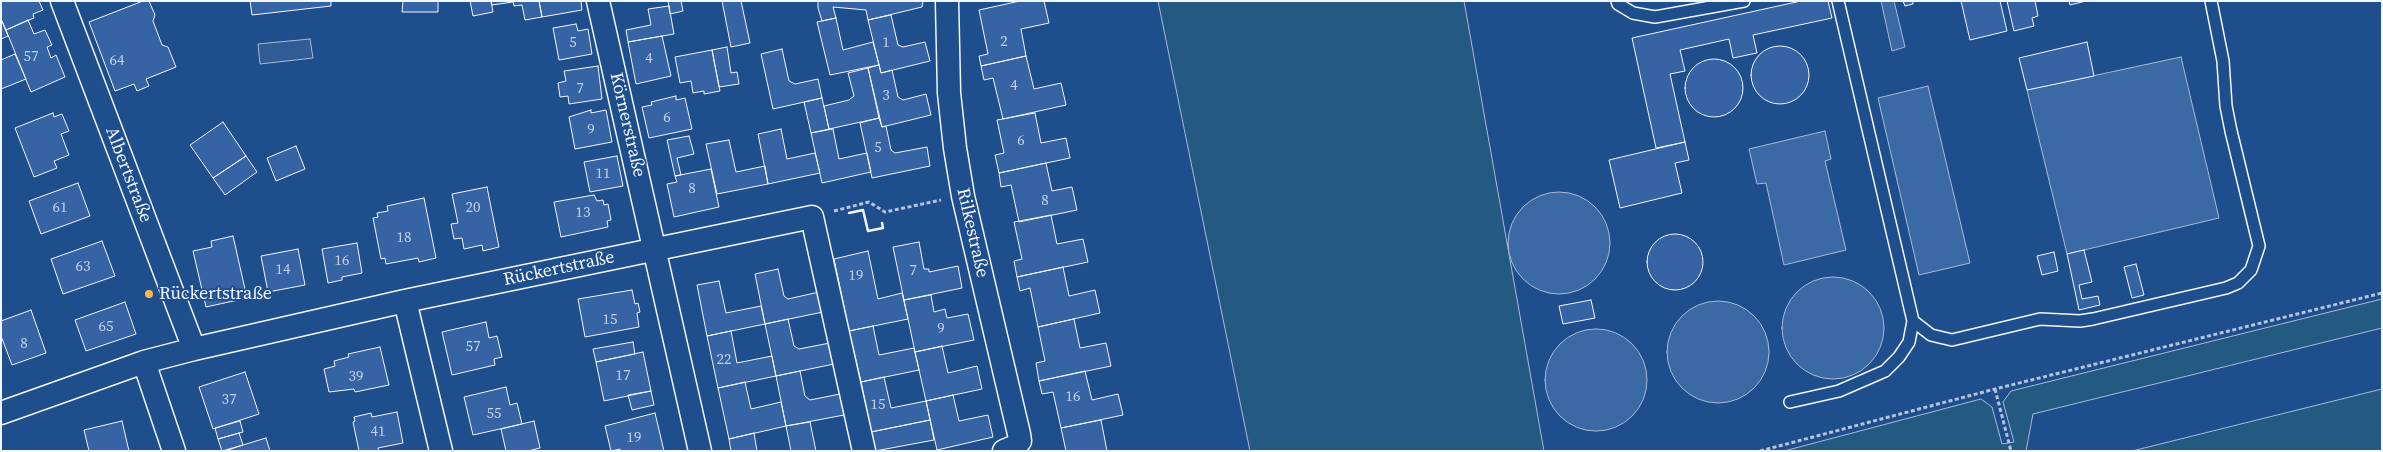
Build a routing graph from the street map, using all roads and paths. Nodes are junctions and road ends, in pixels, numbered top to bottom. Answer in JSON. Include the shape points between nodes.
{"nodes":[{"id":1,"x":62,"y":1,"type":"edge"},
{"id":2,"x":598,"y":1,"type":"edge"},
{"id":3,"x":947,"y":1,"type":"edge"},
{"id":4,"x":1617,"y":1,"type":"edge"},
{"id":5,"x":1744,"y":1,"type":"edge"},
{"id":6,"x":1838,"y":1,"type":"edge"},
{"id":7,"x":2211,"y":1,"type":"edge"},
{"id":8,"x":964,"y":196,"type":"junction"},
{"id":9,"x":812,"y":217,"type":"junction"},
{"id":10,"x":655,"y":249,"type":"junction"},
{"id":11,"x":2382,"y":293,"type":"edge"},
{"id":12,"x":405,"y":301,"type":"junction"},
{"id":13,"x":1913,"y":321,"type":"junction"},
{"id":14,"x":194,"y":348,"type":"junction"},
{"id":15,"x":144,"y":362,"type":"junction"},
{"id":16,"x":1995,"y":389,"type":"junction"},
{"id":17,"x":1790,"y":402,"type":"dead end"},
{"id":18,"x":1,"y":413,"type":"edge"},
{"id":19,"x":174,"y":451,"type":"edge"},
{"id":20,"x":442,"y":451,"type":"edge"},
{"id":21,"x":700,"y":451,"type":"edge"},
{"id":22,"x":864,"y":451,"type":"edge"},
{"id":23,"x":1004,"y":451,"type":"edge"},
{"id":24,"x":1760,"y":451,"type":"edge"},
{"id":25,"x":2011,"y":451,"type":"edge"}],
"edges":[{"from":1,"to":14,"type":"street","name":"Albertstraße"},
{"from":2,"to":10,"type":"street","name":"Körnerstraße"},
{"from":3,"to":8,"type":"street","name":"Rilkestraße","via":[[951,126]]},
{"from":4,"to":5,"type":"lane","via":[[1632,13],[1654,17]]},
{"from":6,"to":13,"type":"lane"},
{"from":7,"to":13,"type":"lane","via":[[2223,61],[2226,106],[2259,246],[2252,270],[2246,277],[2226,288],[2093,319],[2040,319],[1952,340],[1932,335]]},
{"from":8,"to":9,"type":"path","via":[[886,212],[869,202]]},
{"from":8,"to":23,"type":"street","name":"Rilkestraße","via":[[1019,434],[1020,441],[1016,446]]},
{"from":9,"to":10,"type":"street"},
{"from":9,"to":22,"type":"street"},
{"from":10,"to":12,"type":"street","name":"Rückertstraße"},
{"from":10,"to":21,"type":"street","name":"Körnerstraße"},
{"from":11,"to":16,"type":"path"},
{"from":12,"to":14,"type":"street","name":"Rückertstraße"},
{"from":12,"to":20,"type":"street"},
{"from":13,"to":17,"type":"lane","via":[[1909,342],[1885,371],[1839,391]]},
{"from":14,"to":15,"type":"street","name":"Rückertstraße"},
{"from":15,"to":18,"type":"street","name":"Rückertstraße"},
{"from":15,"to":19,"type":"street"},
{"from":16,"to":24,"type":"path"},
{"from":16,"to":25,"type":"path"}]}
